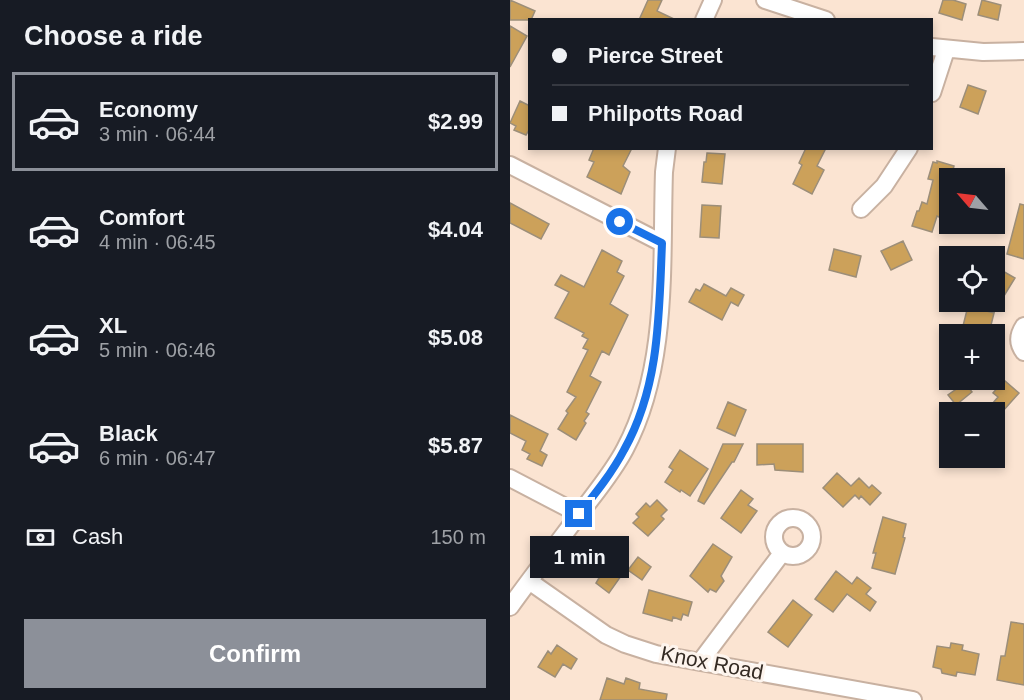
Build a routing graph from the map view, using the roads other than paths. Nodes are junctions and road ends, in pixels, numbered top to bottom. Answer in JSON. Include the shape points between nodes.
{"nodes":[{"id":1,"x":713,"y":0,"type":"edge"},
{"id":2,"x":765,"y":0,"type":"edge"},
{"id":3,"x":705,"y":18,"type":"edge"},
{"id":4,"x":820,"y":18,"type":"edge"},
{"id":5,"x":939,"y":48,"type":"edge"},
{"id":6,"x":1024,"y":51,"type":"edge"},
{"id":7,"x":933,"y":87,"type":"edge"},
{"id":8,"x":667,"y":150,"type":"edge"},
{"id":9,"x":908,"y":150,"type":"edge"},
{"id":10,"x":510,"y":165,"type":"edge"},
{"id":11,"x":861,"y":209,"type":"dead end"},
{"id":12,"x":662,"y":243,"type":"junction"},
{"id":13,"x":1024,"y":326,"type":"edge"},
{"id":14,"x":1024,"y":352,"type":"edge"},
{"id":15,"x":510,"y":478,"type":"edge"},
{"id":16,"x":579,"y":514,"type":"junction"},
{"id":17,"x":782,"y":553,"type":"dead end"},
{"id":18,"x":529,"y":581,"type":"junction"},
{"id":19,"x":510,"y":607,"type":"edge"},
{"id":20,"x":700,"y":662,"type":"junction"},
{"id":21,"x":913,"y":700,"type":"edge"}],
"edges":[{"from":1,"to":3,"type":"street"},
{"from":2,"to":4,"type":"street"},
{"from":5,"to":6,"type":"street"},
{"from":5,"to":7,"type":"street"},
{"from":8,"to":12,"type":"street"},
{"from":9,"to":11,"type":"street","via":[[884,186]]},
{"from":10,"to":12,"type":"street"},
{"from":12,"to":16,"type":"street","via":[[659,328],[646,398],[625,450]]},
{"from":13,"to":14,"type":"street","via":[[1019,342]]},
{"from":15,"to":16,"type":"street"},
{"from":16,"to":18,"type":"street"},
{"from":17,"to":20,"type":"street"},
{"from":18,"to":19,"type":"street"},
{"from":18,"to":20,"type":"street","name":"Knox Road","via":[[616,639],[656,654]]},
{"from":20,"to":21,"type":"street","name":"Knox Road"}]}
